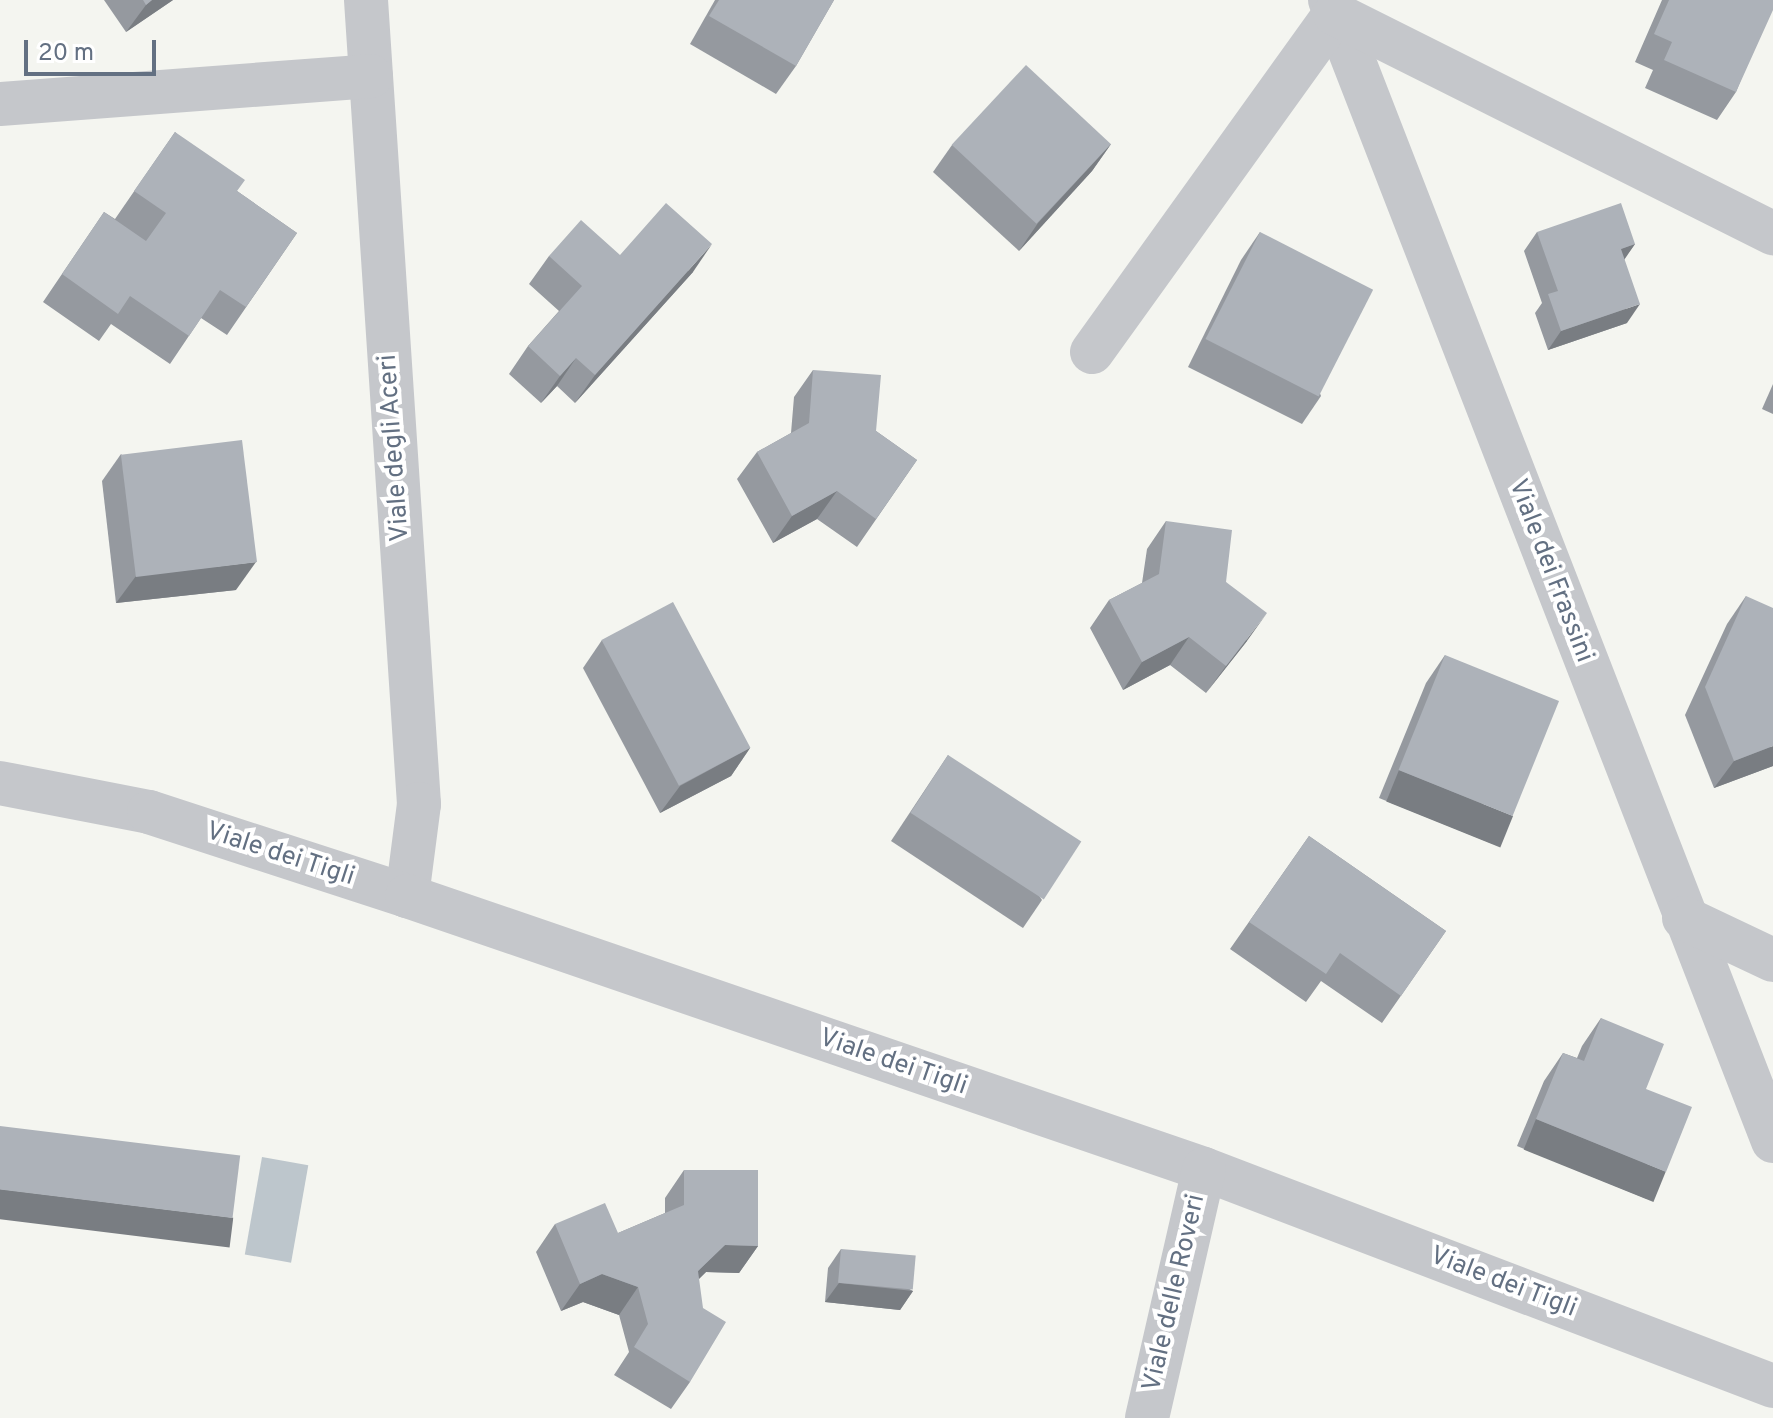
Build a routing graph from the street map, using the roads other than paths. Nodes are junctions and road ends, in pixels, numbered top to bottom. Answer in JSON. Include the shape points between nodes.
{"nodes":[{"id":1,"x":366,"y":0,"type":"edge"},
{"id":2,"x":1333,"y":7,"type":"edge"},
{"id":3,"x":371,"y":76,"type":"junction"},
{"id":4,"x":0,"y":104,"type":"edge"},
{"id":5,"x":1773,"y":233,"type":"edge"},
{"id":6,"x":1092,"y":352,"type":"dead end"},
{"id":7,"x":0,"y":783,"type":"edge"},
{"id":8,"x":407,"y":896,"type":"junction"},
{"id":9,"x":1684,"y":918,"type":"junction"},
{"id":10,"x":1773,"y":960,"type":"edge"},
{"id":11,"x":1773,"y":1141,"type":"edge"},
{"id":12,"x":1204,"y":1169,"type":"junction"},
{"id":13,"x":1773,"y":1386,"type":"edge"},
{"id":14,"x":1147,"y":1418,"type":"edge"}],
"edges":[{"from":1,"to":3,"type":"street","name":"Viale degli Aceri"},
{"from":2,"to":5,"type":"street"},
{"from":2,"to":6,"type":"street"},
{"from":2,"to":9,"type":"street","name":"Viale dei Frassini"},
{"from":3,"to":4,"type":"street"},
{"from":3,"to":8,"type":"street","name":"Viale degli Aceri","via":[[419,804]]},
{"from":7,"to":8,"type":"street","name":"Viale dei Tigli","via":[[149,812]]},
{"from":8,"to":12,"type":"street","name":"Viale dei Tigli"},
{"from":9,"to":10,"type":"street"},
{"from":9,"to":11,"type":"street","name":"Viale dei Frassini"},
{"from":12,"to":13,"type":"street","name":"Viale dei Tigli"},
{"from":12,"to":14,"type":"street","name":"Viale delle Roveri"}]}
